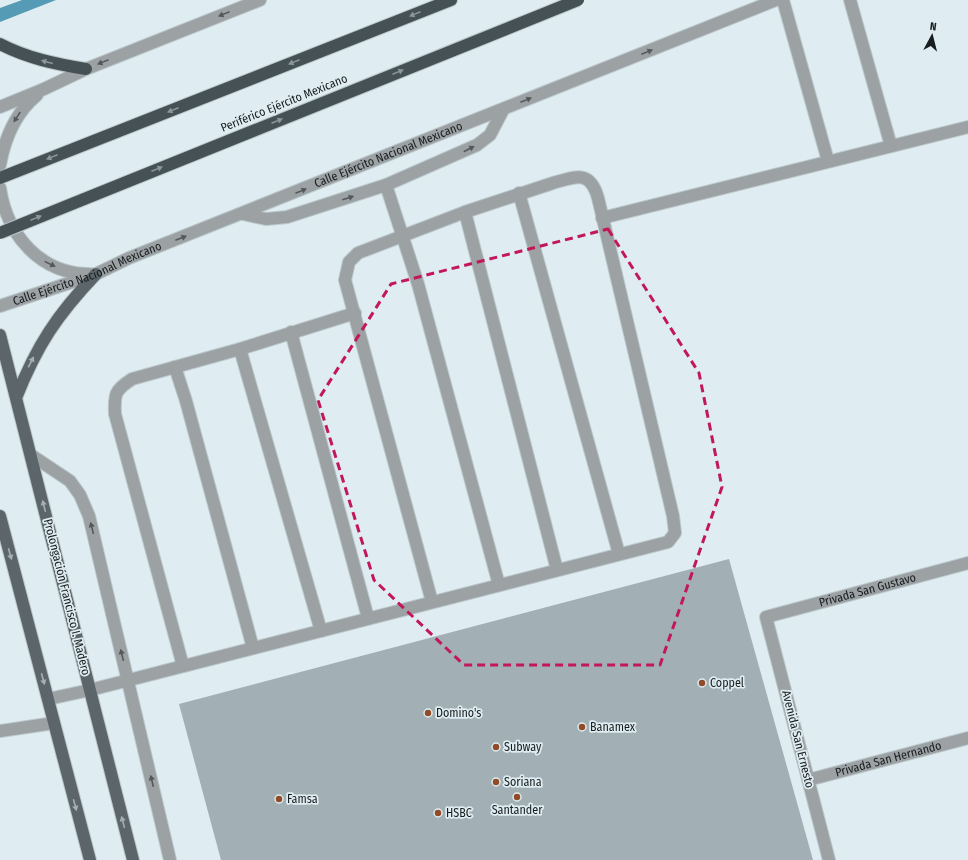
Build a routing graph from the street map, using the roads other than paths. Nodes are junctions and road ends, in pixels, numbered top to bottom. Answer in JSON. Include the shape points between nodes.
{"nodes":[{"id":1,"x":260,"y":0,"type":"edge"},
{"id":2,"x":451,"y":0,"type":"edge"},
{"id":3,"x":578,"y":0,"type":"edge"},
{"id":4,"x":776,"y":0,"type":"edge"},
{"id":5,"x":783,"y":0,"type":"edge"},
{"id":6,"x":850,"y":0,"type":"edge"},
{"id":7,"x":0,"y":44,"type":"edge"},
{"id":8,"x":86,"y":69,"type":"junction"},
{"id":9,"x":44,"y":89,"type":"junction"},
{"id":10,"x":0,"y":107,"type":"edge"},
{"id":11,"x":503,"y":110,"type":"junction"},
{"id":12,"x":968,"y":127,"type":"edge"},
{"id":13,"x":891,"y":146,"type":"junction"},
{"id":14,"x":828,"y":161,"type":"junction"},
{"id":15,"x":0,"y":165,"type":"edge"},
{"id":16,"x":0,"y":178,"type":"edge"},
{"id":17,"x":386,"y":185,"type":"junction"},
{"id":18,"x":0,"y":188,"type":"edge"},
{"id":19,"x":519,"y":193,"type":"junction"},
{"id":20,"x":465,"y":212,"type":"junction"},
{"id":21,"x":243,"y":214,"type":"junction"},
{"id":22,"x":602,"y":218,"type":"junction"},
{"id":23,"x":0,"y":232,"type":"edge"},
{"id":24,"x":403,"y":235,"type":"junction"},
{"id":25,"x":96,"y":274,"type":"junction"},
{"id":26,"x":0,"y":306,"type":"edge"},
{"id":27,"x":355,"y":313,"type":"junction"},
{"id":28,"x":291,"y":332,"type":"junction"},
{"id":29,"x":0,"y":335,"type":"edge"},
{"id":30,"x":240,"y":349,"type":"junction"},
{"id":31,"x":175,"y":366,"type":"junction"},
{"id":32,"x":16,"y":398,"type":"junction"},
{"id":33,"x":31,"y":455,"type":"junction"},
{"id":34,"x":0,"y":516,"type":"edge"},
{"id":35,"x":619,"y":554,"type":"junction"},
{"id":36,"x":968,"y":563,"type":"edge"},
{"id":37,"x":557,"y":570,"type":"junction"},
{"id":38,"x":499,"y":585,"type":"junction"},
{"id":39,"x":432,"y":602,"type":"junction"},
{"id":40,"x":766,"y":617,"type":"joint"},
{"id":41,"x":368,"y":618,"type":"junction"},
{"id":42,"x":321,"y":631,"type":"junction"},
{"id":43,"x":253,"y":648,"type":"junction"},
{"id":44,"x":183,"y":666,"type":"junction"},
{"id":45,"x":129,"y":680,"type":"junction"},
{"id":46,"x":90,"y":690,"type":"junction"},
{"id":47,"x":48,"y":699,"type":"junction"},
{"id":48,"x":54,"y":723,"type":"junction"},
{"id":49,"x":0,"y":731,"type":"edge"},
{"id":50,"x":968,"y":738,"type":"edge"},
{"id":51,"x":808,"y":780,"type":"junction"},
{"id":52,"x":90,"y":860,"type":"edge"},
{"id":53,"x":133,"y":860,"type":"edge"},
{"id":54,"x":170,"y":860,"type":"edge"},
{"id":55,"x":829,"y":860,"type":"edge"}],
"edges":[{"from":1,"to":8,"type":"street","one_way":true},
{"from":2,"to":16,"type":"highway","one_way":true},
{"from":23,"to":3,"type":"highway","name":"Periférico Ejército Mexicano","one_way":true,"bridge":true},
{"from":11,"to":4,"type":"street","name":"Calle Ejército Nacional Mexicano","one_way":true},
{"from":5,"to":14,"type":"street"},
{"from":6,"to":13,"type":"street"},
{"from":8,"to":7,"type":"highway","one_way":true,"via":[[49,63]]},
{"from":8,"to":9,"type":"street"},
{"from":9,"to":10,"type":"street"},
{"from":9,"to":15,"type":"street","one_way":true,"via":[[30,100],[9,131]]},
{"from":17,"to":11,"type":"street","one_way":true,"via":[[477,145],[490,135]]},
{"from":21,"to":11,"type":"street","name":"Calle Ejército Nacional Mexicano","one_way":true},
{"from":12,"to":13,"type":"street"},
{"from":13,"to":14,"type":"street"},
{"from":14,"to":22,"type":"street"},
{"from":21,"to":17,"type":"street","one_way":true,"via":[[266,219],[287,217]]},
{"from":17,"to":24,"type":"street"},
{"from":18,"to":25,"type":"street","one_way":true,"via":[[2,204],[9,222],[18,238],[31,252],[45,263],[61,270],[78,274]]},
{"from":19,"to":20,"type":"street"},
{"from":19,"to":22,"type":"street","via":[[575,177],[586,178],[595,186]]},
{"from":19,"to":35,"type":"street"},
{"from":20,"to":24,"type":"street"},
{"from":20,"to":37,"type":"street"},
{"from":25,"to":21,"type":"street","name":"Calle Ejército Nacional Mexicano","one_way":true,"via":[[129,258]]},
{"from":22,"to":35,"type":"street","via":[[674,516],[675,533],[668,542]]},
{"from":24,"to":27,"type":"street","via":[[358,253],[350,262],[345,280]]},
{"from":24,"to":38,"type":"street"},
{"from":25,"to":26,"type":"street","name":"Calle Ejército Nacional Mexicano"},
{"from":32,"to":25,"type":"main road","one_way":true,"via":[[30,363],[48,331],[70,301]]},
{"from":27,"to":28,"type":"street"},
{"from":27,"to":39,"type":"street"},
{"from":28,"to":30,"type":"street"},
{"from":28,"to":41,"type":"street"},
{"from":29,"to":32,"type":"main road","name":"Prolongación Francisco I. Madero"},
{"from":30,"to":31,"type":"street"},
{"from":30,"to":42,"type":"street"},
{"from":31,"to":43,"type":"street"},
{"from":31,"to":44,"type":"street","via":[[132,380],[120,387],[114,397],[115,414]]},
{"from":32,"to":33,"type":"main road","name":"Prolongación Francisco I. Madero"},
{"from":45,"to":33,"type":"street","one_way":true,"via":[[89,516],[80,495],[70,481]]},
{"from":46,"to":33,"type":"main road","name":"Prolongación Francisco I. Madero","one_way":true},
{"from":34,"to":47,"type":"main road","one_way":true},
{"from":35,"to":37,"type":"street"},
{"from":36,"to":40,"type":"street","name":"Privada San Gustavo"},
{"from":37,"to":38,"type":"street"},
{"from":38,"to":39,"type":"street"},
{"from":39,"to":41,"type":"street"},
{"from":40,"to":51,"type":"street","name":"Avenida San Ernesto"},
{"from":41,"to":42,"type":"street"},
{"from":42,"to":43,"type":"street"},
{"from":43,"to":44,"type":"street"},
{"from":44,"to":45,"type":"street"},
{"from":45,"to":46,"type":"street"},
{"from":54,"to":45,"type":"street","one_way":true},
{"from":46,"to":47,"type":"street"},
{"from":53,"to":46,"type":"main road","name":"Prolongación Francisco I. Madero","one_way":true},
{"from":47,"to":48,"type":"main road"},
{"from":48,"to":49,"type":"street"},
{"from":48,"to":52,"type":"main road","one_way":true},
{"from":50,"to":51,"type":"street","name":"Privada San Hernando"},
{"from":51,"to":55,"type":"street","name":"Avenida San Ernesto"}]}
